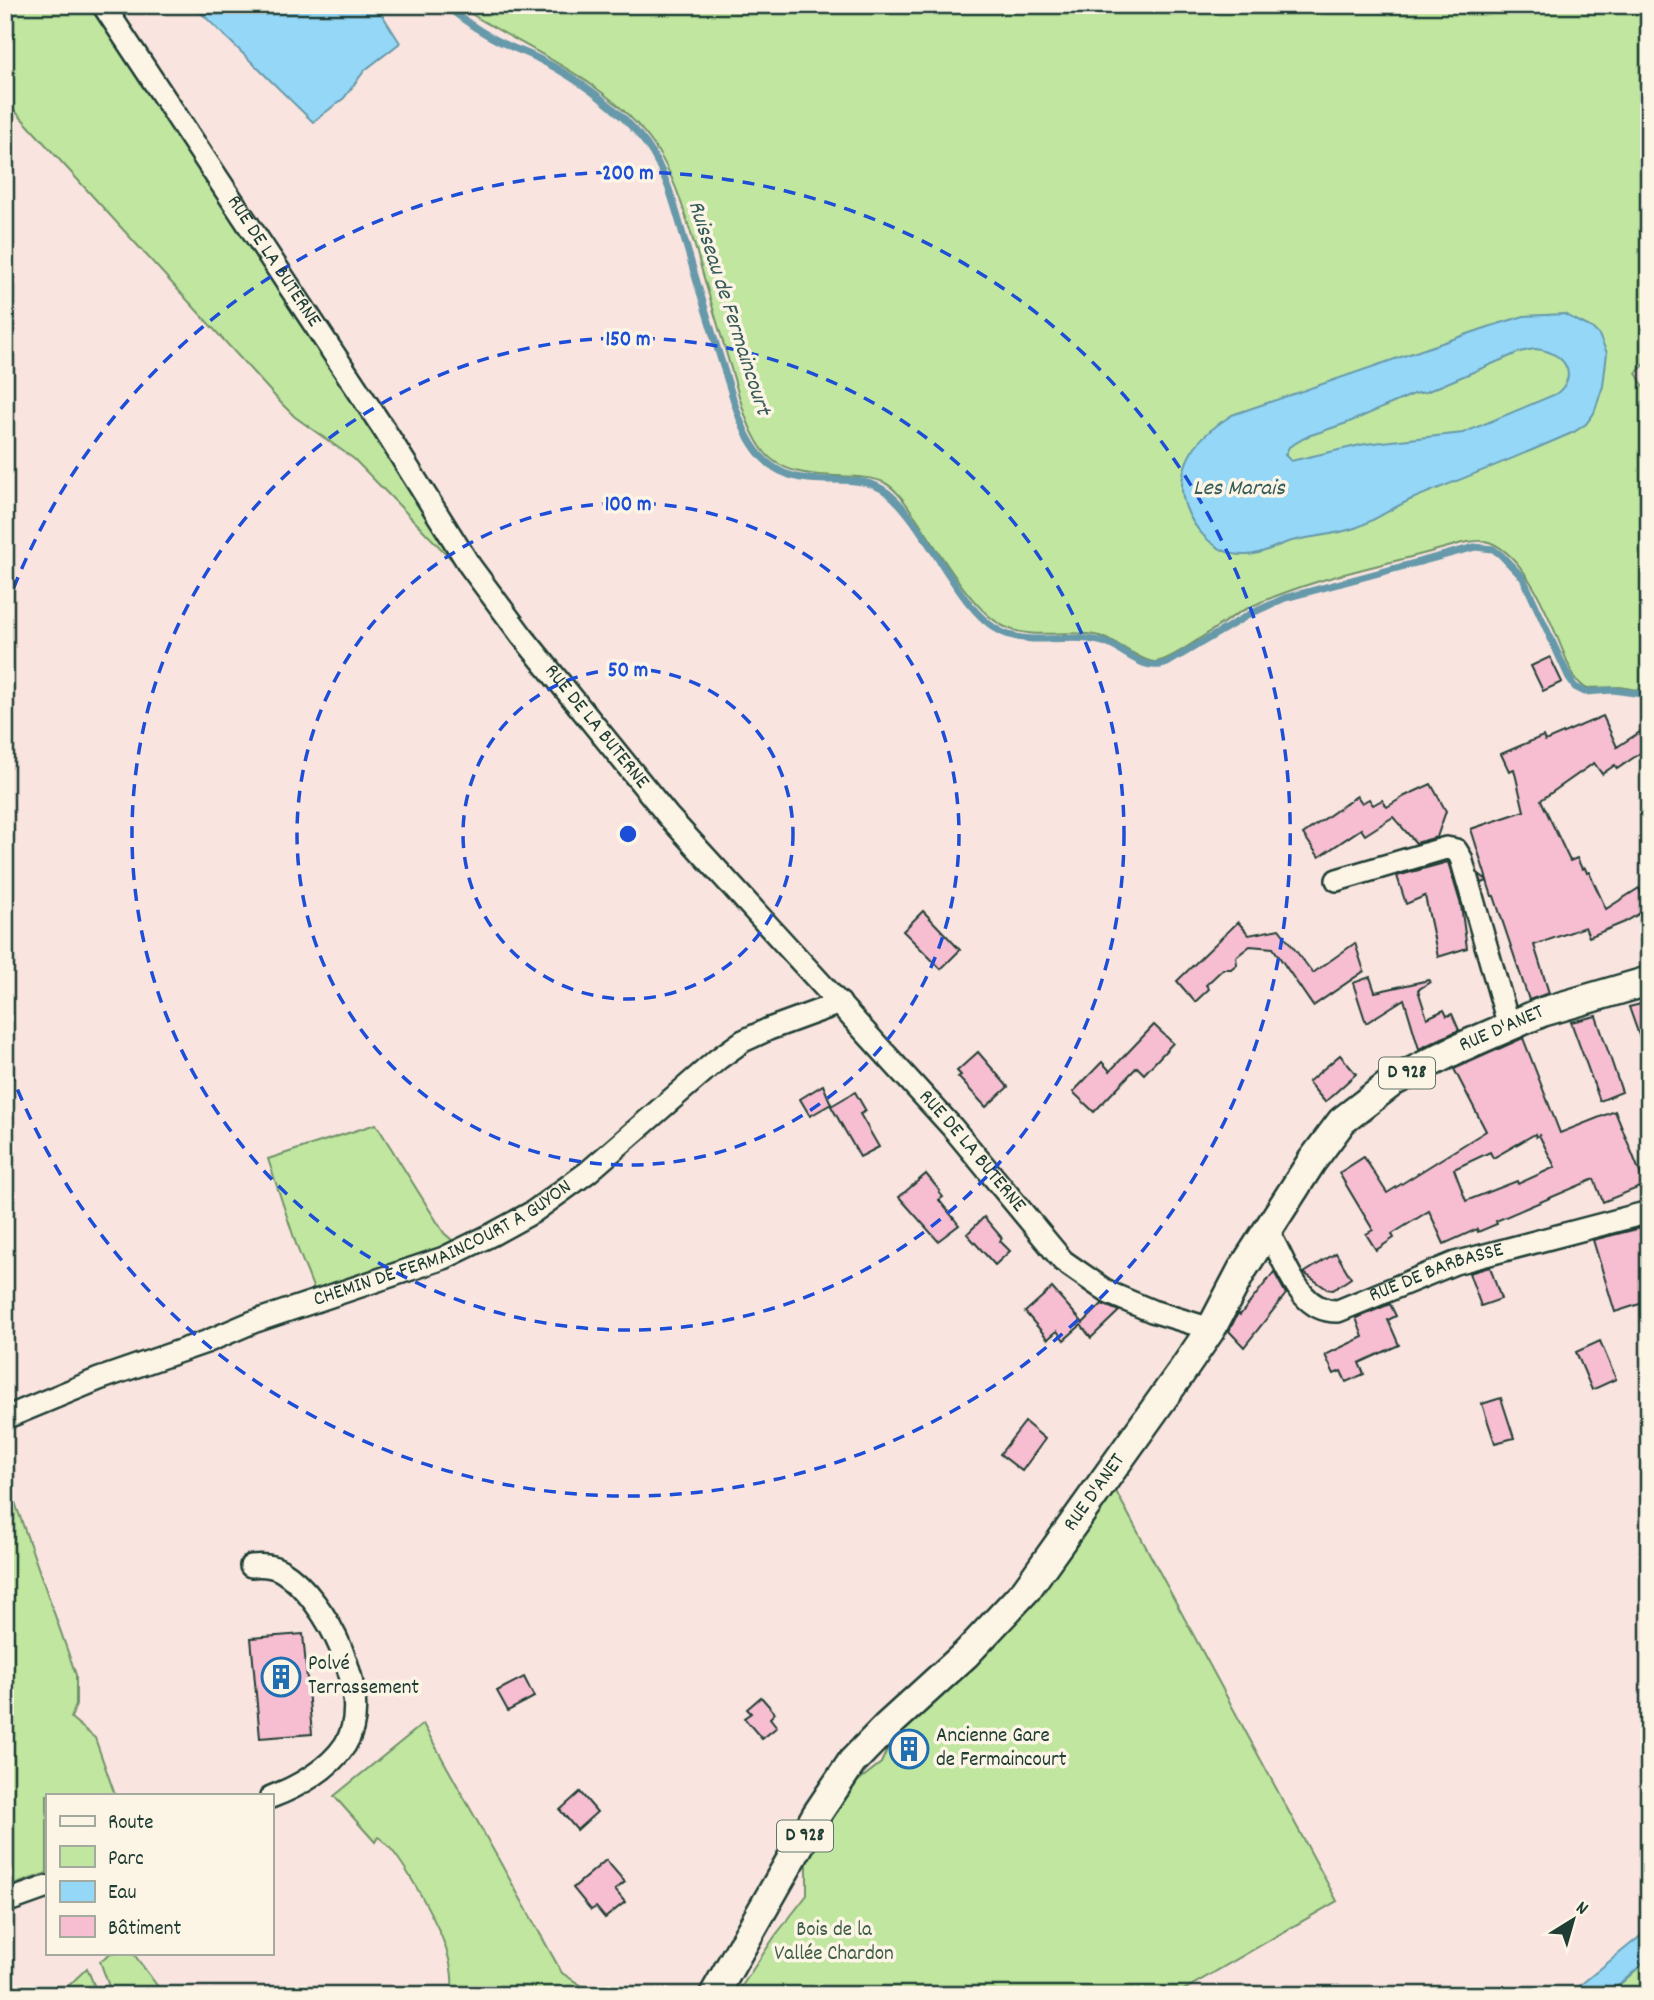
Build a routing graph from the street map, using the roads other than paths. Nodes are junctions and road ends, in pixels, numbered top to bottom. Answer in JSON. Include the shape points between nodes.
{"nodes":[{"id":1,"x":103,"y":5,"type":"edge"},
{"id":2,"x":1337,"y":880,"type":"dead end"},
{"id":3,"x":1649,"y":981,"type":"edge"},
{"id":4,"x":841,"y":1003,"type":"junction"},
{"id":5,"x":1509,"y":1026,"type":"junction"},
{"id":6,"x":1649,"y":1212,"type":"edge"},
{"id":7,"x":1267,"y":1231,"type":"junction"},
{"id":8,"x":1204,"y":1327,"type":"junction"},
{"id":9,"x":5,"y":1418,"type":"edge"},
{"id":10,"x":251,"y":1566,"type":"dead end"},
{"id":11,"x":273,"y":1796,"type":"edge"},
{"id":12,"x":46,"y":1887,"type":"edge"},
{"id":13,"x":5,"y":1902,"type":"edge"},
{"id":14,"x":714,"y":1995,"type":"edge"}],
"edges":[{"from":1,"to":4,"type":"street","name":"RUE DE LA BUTERNE","via":[[493,599],[668,816]]},
{"from":2,"to":5,"type":"street","via":[[1446,848],[1456,850]]},
{"from":3,"to":5,"type":"main road","name":"RUE D'ANET","number":"D 928"},
{"from":4,"to":8,"type":"street","name":"RUE DE LA BUTERNE","via":[[1063,1261],[1109,1293]]},
{"from":4,"to":9,"type":"street","name":"CHEMIN DE FERMAINCOURT À GUYON","via":[[743,1041],[587,1172],[533,1212],[493,1234],[444,1258],[253,1322]]},
{"from":5,"to":7,"type":"main road","name":"RUE D'ANET","number":"D 928","via":[[1407,1073],[1355,1110],[1321,1146]]},
{"from":6,"to":7,"type":"street","name":"RUE DE BARBASSE","via":[[1455,1263],[1338,1311],[1318,1308],[1304,1298]]},
{"from":7,"to":8,"type":"main road","name":"RUE D'ANET","number":"D 928"},
{"from":8,"to":14,"type":"main road","name":"RUE D'ANET","number":"D 928","via":[[1026,1590],[997,1624],[868,1745],[834,1788]]},
{"from":10,"to":11,"type":"street","via":[[281,1570],[309,1596],[342,1652],[354,1690],[355,1717],[346,1744],[331,1762]]},
{"from":12,"to":13,"type":"street"}]}
